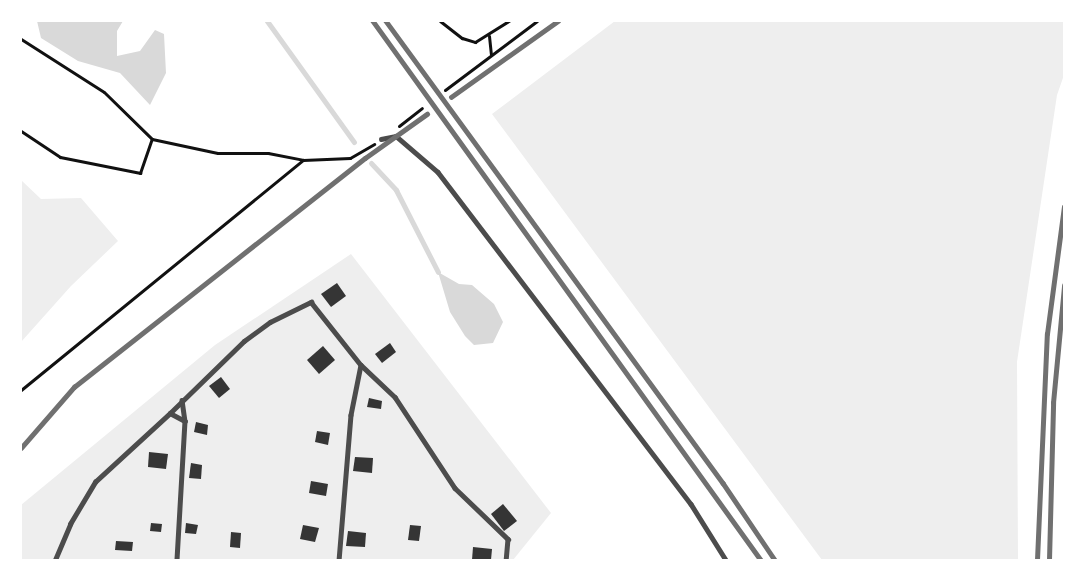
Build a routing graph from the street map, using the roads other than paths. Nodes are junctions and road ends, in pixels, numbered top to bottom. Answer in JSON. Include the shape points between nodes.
{"nodes":[{"id":1,"x":381,"y":139,"type":"road end"},
{"id":2,"x":361,"y":365,"type":"junction"},
{"id":3,"x":182,"y":399,"type":"junction"},
{"id":4,"x":170,"y":413,"type":"junction"},
{"id":5,"x":185,"y":421,"type":"junction"},
{"id":6,"x":55,"y":560,"type":"edge"},
{"id":7,"x":177,"y":560,"type":"edge"},
{"id":8,"x":339,"y":560,"type":"edge"},
{"id":9,"x":506,"y":560,"type":"edge"},
{"id":10,"x":726,"y":560,"type":"edge"}],
"edges":[{"from":1,"to":10,"type":"lane","via":[[396,136],[438,171],[691,504]]},
{"from":2,"to":3,"type":"lane","via":[[311,302],[270,322],[244,341]]},
{"from":2,"to":8,"type":"lane","via":[[351,415]]},
{"from":2,"to":9,"type":"lane","via":[[395,397],[454,488],[508,539]]},
{"from":3,"to":4,"type":"lane"},
{"from":3,"to":5,"type":"lane"},
{"from":4,"to":5,"type":"lane"},
{"from":4,"to":6,"type":"lane","via":[[94,482]]},
{"from":5,"to":7,"type":"lane"}]}
